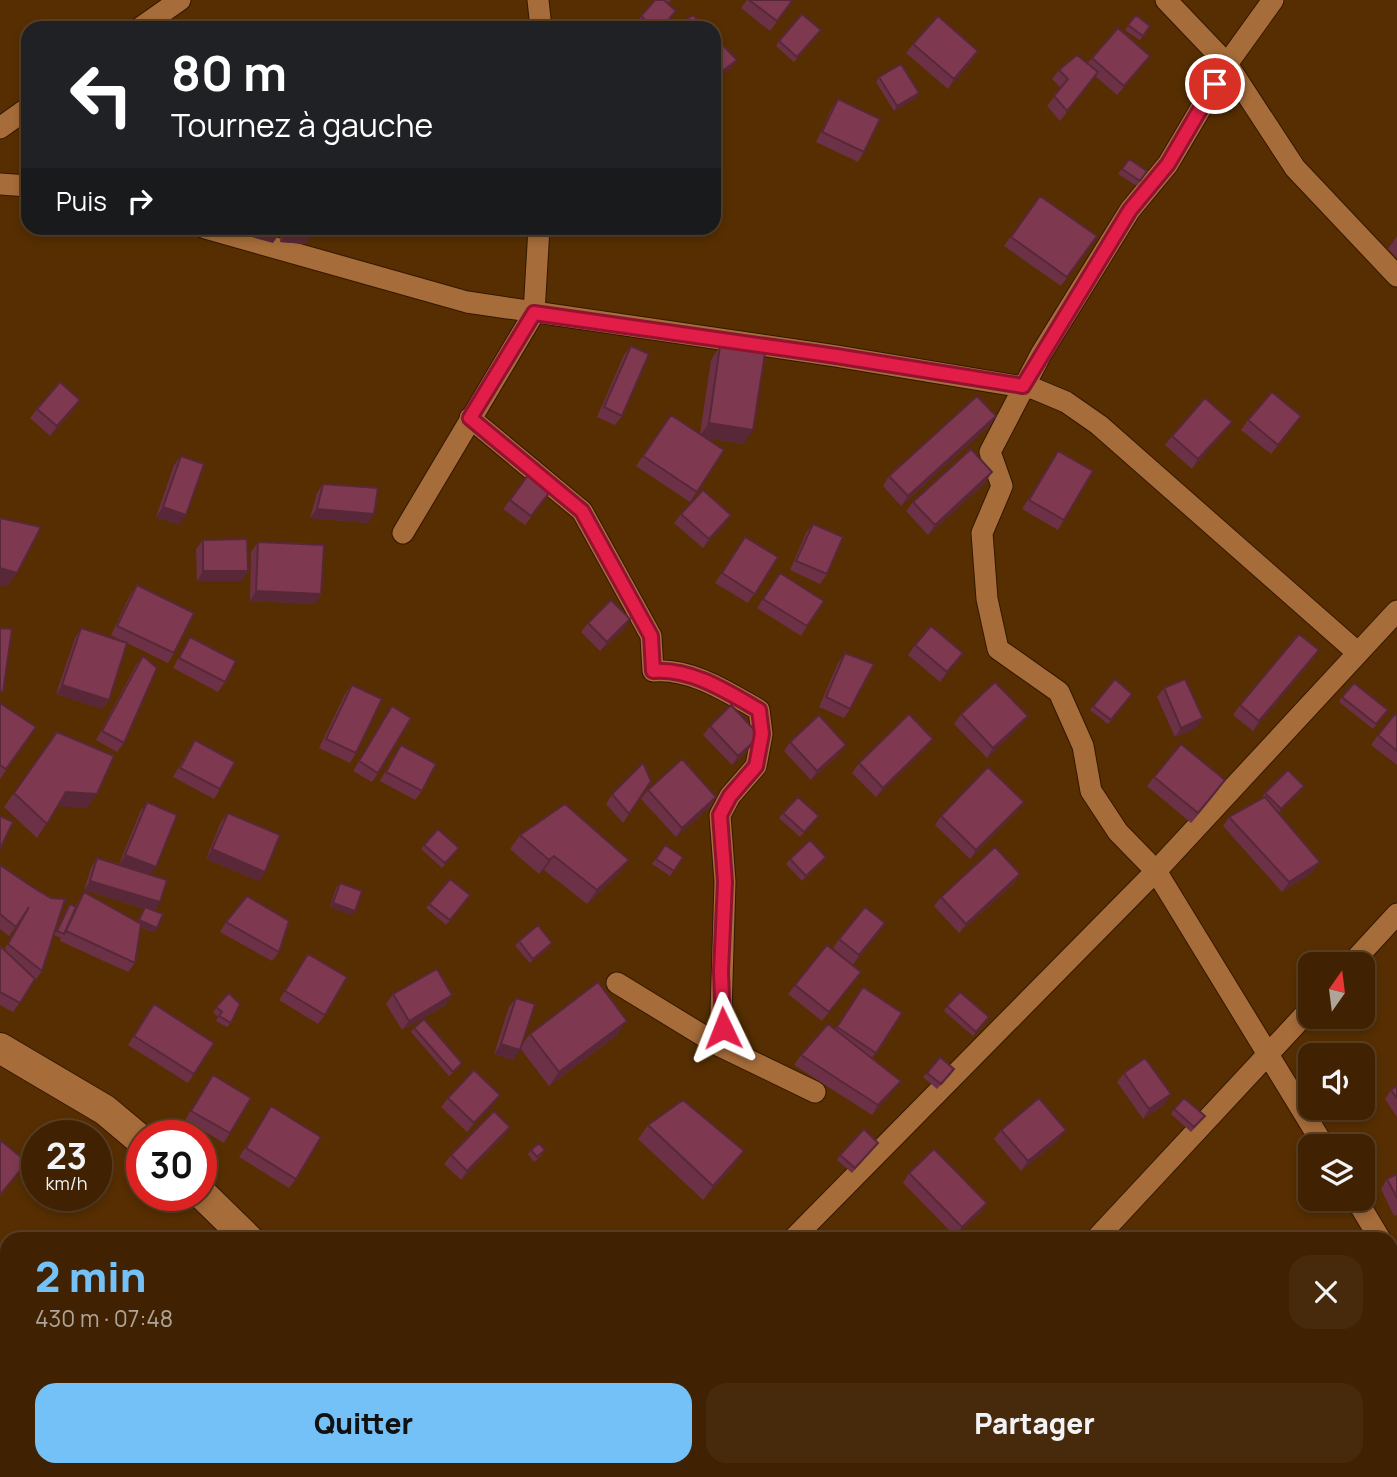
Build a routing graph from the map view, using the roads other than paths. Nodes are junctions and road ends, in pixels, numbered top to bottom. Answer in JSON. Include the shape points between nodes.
{"nodes":[{"id":1,"x":180,"y":0,"type":"edge"},
{"id":2,"x":538,"y":0,"type":"edge"},
{"id":3,"x":1166,"y":0,"type":"edge"},
{"id":4,"x":1273,"y":0,"type":"edge"},
{"id":5,"x":150,"y":21,"type":"edge"},
{"id":6,"x":540,"y":21,"type":"edge"},
{"id":7,"x":1227,"y":64,"type":"junction"},
{"id":8,"x":21,"y":113,"type":"edge"},
{"id":9,"x":0,"y":128,"type":"edge"},
{"id":10,"x":0,"y":184,"type":"edge"},
{"id":11,"x":21,"y":186,"type":"edge"},
{"id":12,"x":230,"y":235,"type":"edge"},
{"id":13,"x":539,"y":235,"type":"edge"},
{"id":14,"x":1397,"y":276,"type":"edge"},
{"id":15,"x":534,"y":313,"type":"junction"},
{"id":16,"x":1023,"y":386,"type":"junction"},
{"id":17,"x":470,"y":418,"type":"junction"},
{"id":18,"x":403,"y":533,"type":"dead end"},
{"id":19,"x":1397,"y":611,"type":"edge"},
{"id":20,"x":1358,"y":653,"type":"junction"},
{"id":21,"x":1156,"y":871,"type":"junction"},
{"id":22,"x":1397,"y":914,"type":"edge"},
{"id":23,"x":1362,"y":952,"type":"edge"},
{"id":24,"x":617,"y":983,"type":"dead end"},
{"id":25,"x":1298,"y":1022,"type":"edge"},
{"id":26,"x":720,"y":1046,"type":"junction"},
{"id":27,"x":0,"y":1048,"type":"edge"},
{"id":28,"x":1268,"y":1055,"type":"junction"},
{"id":29,"x":815,"y":1091,"type":"dead end"},
{"id":30,"x":126,"y":1128,"type":"edge"},
{"id":31,"x":1317,"y":1134,"type":"edge"},
{"id":32,"x":217,"y":1209,"type":"edge"},
{"id":33,"x":1363,"y":1211,"type":"edge"},
{"id":34,"x":241,"y":1232,"type":"edge"},
{"id":35,"x":800,"y":1232,"type":"edge"},
{"id":36,"x":1103,"y":1232,"type":"edge"},
{"id":37,"x":1376,"y":1232,"type":"edge"}],
"edges":[{"from":1,"to":5,"type":"street"},
{"from":2,"to":6,"type":"street"},
{"from":3,"to":7,"type":"street"},
{"from":4,"to":7,"type":"street"},
{"from":7,"to":14,"type":"street","via":[[1295,168]]},
{"from":7,"to":16,"type":"street","via":[[1168,164],[1130,210]]},
{"from":8,"to":9,"type":"street"},
{"from":10,"to":11,"type":"street"},
{"from":12,"to":15,"type":"street","via":[[467,302]]},
{"from":13,"to":15,"type":"street"},
{"from":15,"to":16,"type":"street"},
{"from":15,"to":17,"type":"street"},
{"from":16,"to":20,"type":"street","via":[[1066,402],[1099,425]]},
{"from":16,"to":21,"type":"street","via":[[990,452],[1002,485],[982,533],[986,599],[998,649],[1059,692],[1083,746],[1091,791],[1118,832]]},
{"from":17,"to":18,"type":"street"},
{"from":17,"to":26,"type":"street","via":[[582,511],[651,636],[653,671],[671,670],[716,686],[759,710],[762,734],[756,766],[720,815],[725,882]]},
{"from":19,"to":20,"type":"street"},
{"from":20,"to":21,"type":"street"},
{"from":21,"to":28,"type":"street"},
{"from":21,"to":35,"type":"street"},
{"from":22,"to":23,"type":"street"},
{"from":24,"to":26,"type":"street"},
{"from":25,"to":28,"type":"street"},
{"from":26,"to":29,"type":"street"},
{"from":27,"to":30,"type":"main road","via":[[105,1110]]},
{"from":28,"to":31,"type":"street"},
{"from":28,"to":36,"type":"street"},
{"from":32,"to":34,"type":"main road"},
{"from":33,"to":37,"type":"street"}]}
